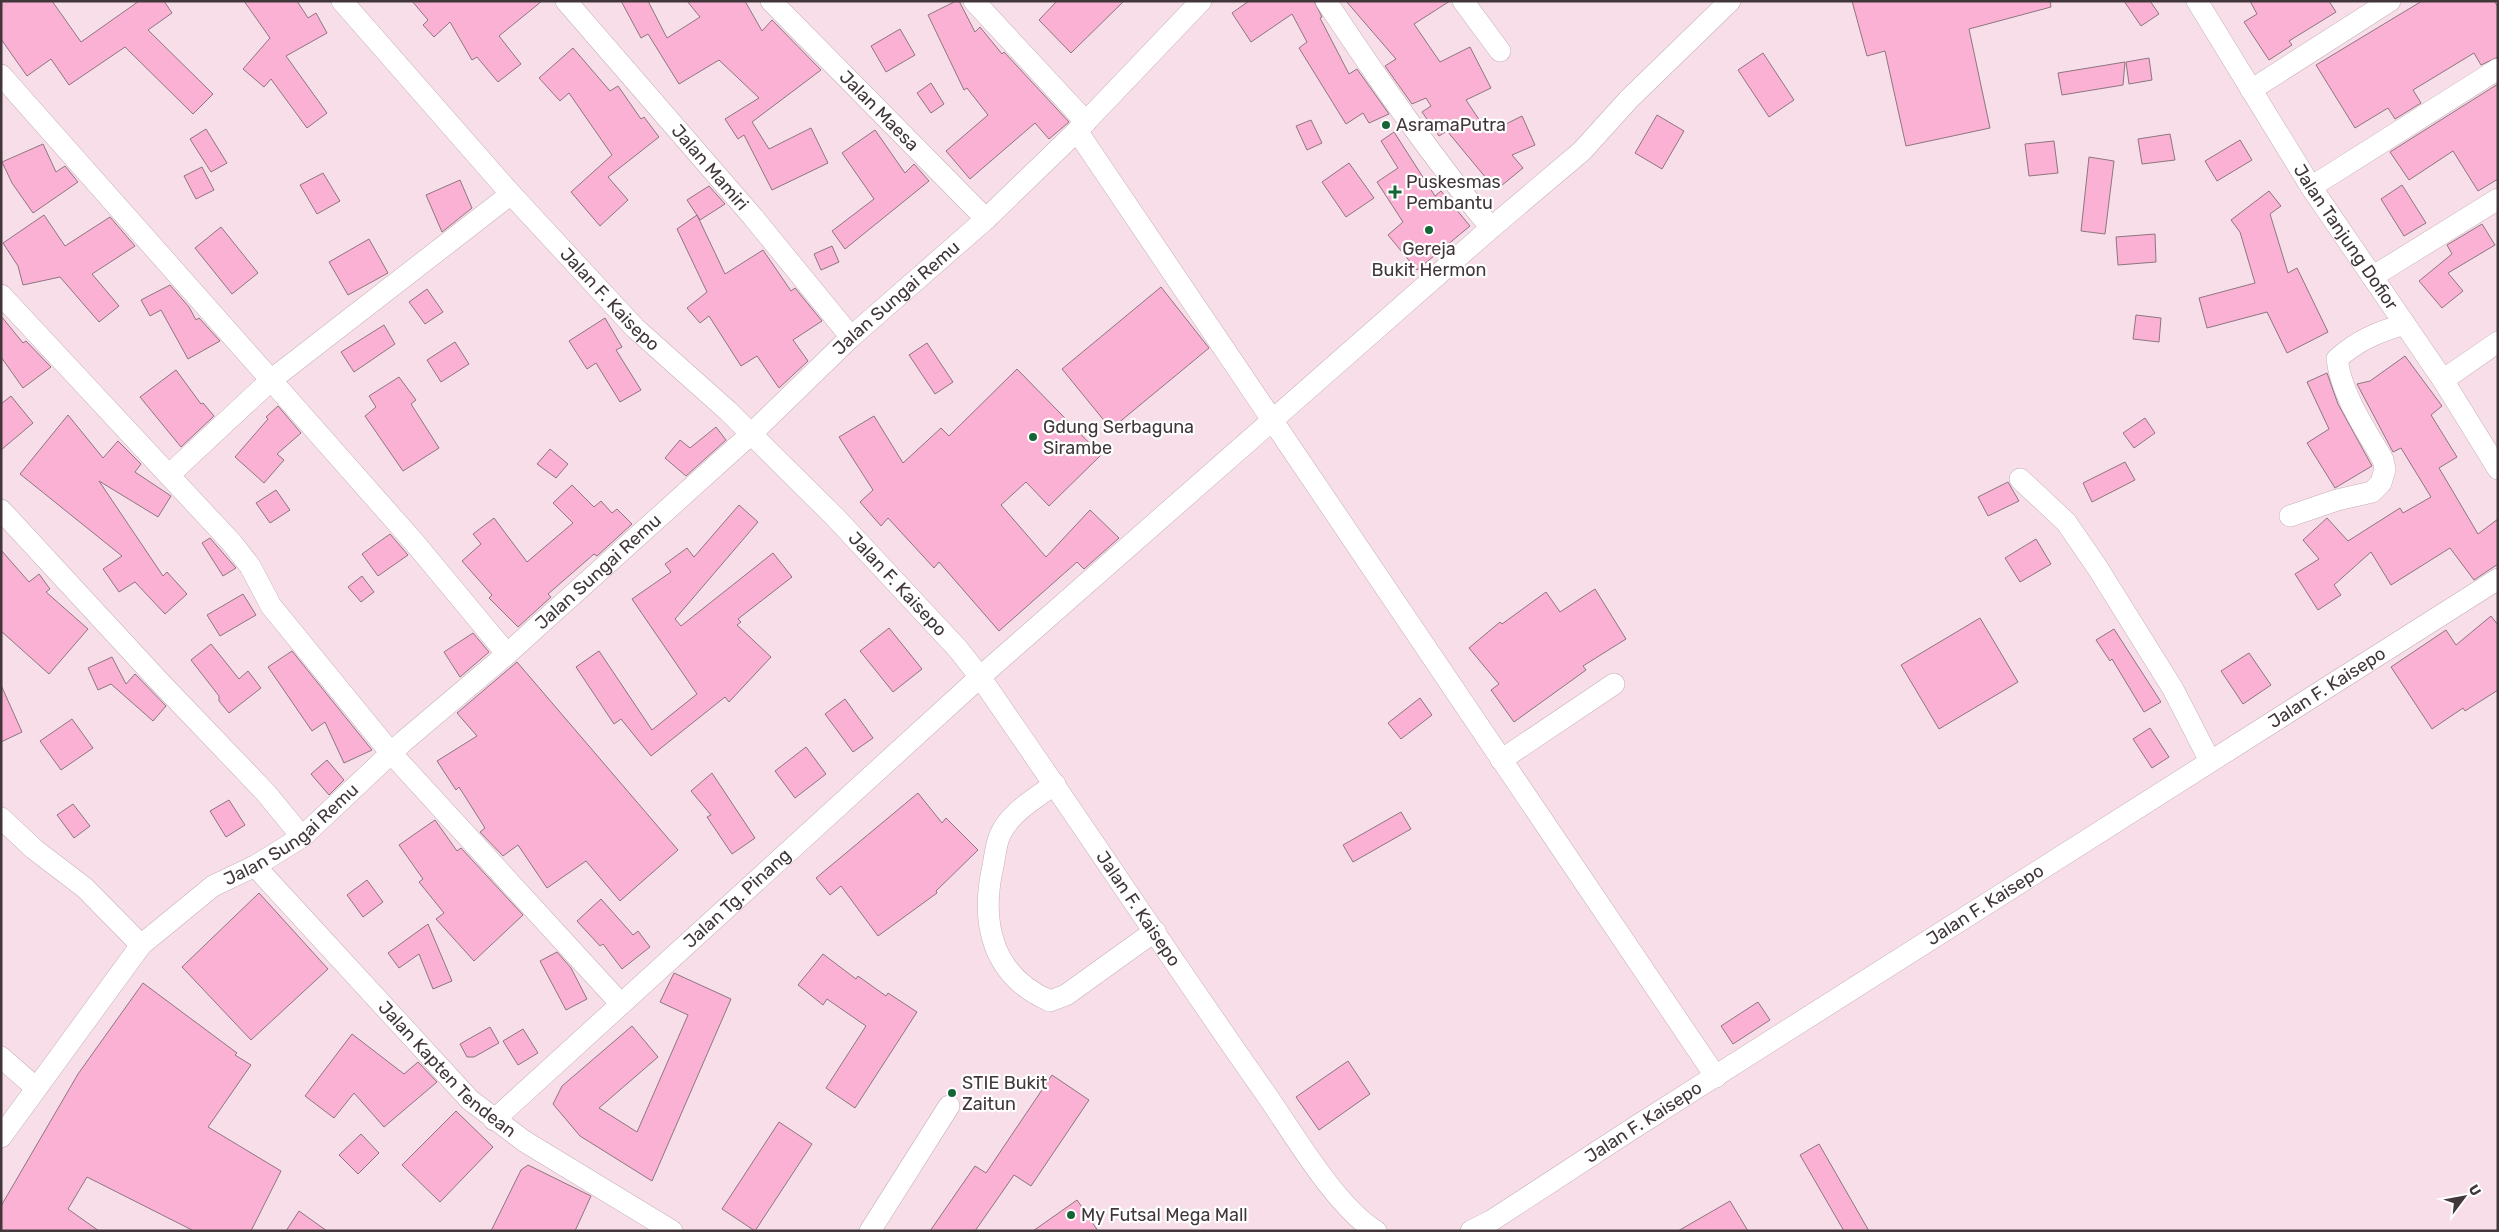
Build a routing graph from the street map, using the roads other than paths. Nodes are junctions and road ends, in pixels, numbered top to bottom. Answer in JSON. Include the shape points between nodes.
{"nodes":[{"id":1,"x":342,"y":1,"type":"edge"},
{"id":2,"x":566,"y":1,"type":"edge"},
{"id":3,"x":771,"y":1,"type":"edge"},
{"id":4,"x":974,"y":1,"type":"edge"},
{"id":5,"x":1201,"y":1,"type":"edge"},
{"id":6,"x":1326,"y":1,"type":"edge"},
{"id":7,"x":1463,"y":1,"type":"edge"},
{"id":8,"x":1730,"y":1,"type":"edge"},
{"id":9,"x":2197,"y":1,"type":"edge"},
{"id":10,"x":2390,"y":1,"type":"edge"},
{"id":11,"x":1500,"y":51,"type":"dead end"},
{"id":12,"x":2498,"y":69,"type":"edge"},
{"id":13,"x":1,"y":75,"type":"edge"},
{"id":14,"x":2251,"y":90,"type":"junction"},
{"id":15,"x":1081,"y":127,"type":"junction"},
{"id":16,"x":2311,"y":187,"type":"junction"},
{"id":17,"x":511,"y":194,"type":"junction"},
{"id":18,"x":2498,"y":199,"type":"edge"},
{"id":19,"x":986,"y":219,"type":"junction"},
{"id":20,"x":1491,"y":228,"type":"junction"},
{"id":21,"x":2372,"y":276,"type":"junction"},
{"id":22,"x":1,"y":295,"type":"edge"},
{"id":23,"x":2404,"y":324,"type":"junction"},
{"id":24,"x":851,"y":337,"type":"junction"},
{"id":25,"x":2498,"y":342,"type":"edge"},
{"id":26,"x":271,"y":380,"type":"junction"},
{"id":27,"x":2443,"y":380,"type":"junction"},
{"id":28,"x":1273,"y":419,"type":"junction"},
{"id":29,"x":750,"y":434,"type":"junction"},
{"id":30,"x":2497,"y":468,"type":"edge"},
{"id":31,"x":169,"y":475,"type":"junction"},
{"id":32,"x":2020,"y":479,"type":"dead end"},
{"id":33,"x":1,"y":510,"type":"edge"},
{"id":34,"x":2290,"y":516,"type":"dead end"},
{"id":35,"x":2498,"y":579,"type":"edge"},
{"id":36,"x":507,"y":654,"type":"junction"},
{"id":37,"x":980,"y":676,"type":"junction"},
{"id":38,"x":1614,"y":684,"type":"dead end"},
{"id":39,"x":392,"y":753,"type":"junction"},
{"id":40,"x":1501,"y":760,"type":"junction"},
{"id":41,"x":2210,"y":761,"type":"junction"},
{"id":42,"x":1054,"y":784,"type":"junction"},
{"id":43,"x":1,"y":818,"type":"edge"},
{"id":44,"x":302,"y":837,"type":"junction"},
{"id":45,"x":255,"y":866,"type":"junction"},
{"id":46,"x":1155,"y":931,"type":"junction"},
{"id":47,"x":141,"y":945,"type":"junction"},
{"id":48,"x":621,"y":1004,"type":"junction"},
{"id":49,"x":1,"y":1057,"type":"edge"},
{"id":50,"x":1716,"y":1077,"type":"junction"},
{"id":51,"x":36,"y":1088,"type":"junction"},
{"id":52,"x":949,"y":1106,"type":"dead end"},
{"id":53,"x":494,"y":1120,"type":"junction"},
{"id":54,"x":1,"y":1137,"type":"edge"},
{"id":55,"x":672,"y":1231,"type":"edge"},
{"id":56,"x":870,"y":1231,"type":"edge"},
{"id":57,"x":1376,"y":1231,"type":"edge"},
{"id":58,"x":1472,"y":1231,"type":"edge"}],
"edges":[{"from":1,"to":17,"type":"street","name":"Jalan F. Kaisepo"},
{"from":2,"to":24,"type":"street","name":"Jalan Mamiri","via":[[753,217]]},
{"from":3,"to":19,"type":"street","name":"Jalan Maesa"},
{"from":4,"to":15,"type":"street"},
{"from":5,"to":15,"type":"street","name":"Jalan Sungai Remu"},
{"from":6,"to":20,"type":"street","via":[[1418,134]]},
{"from":7,"to":11,"type":"street"},
{"from":8,"to":20,"type":"street","name":"Jalan Tg. Pinang","via":[[1629,99],[1582,151]]},
{"from":9,"to":14,"type":"street","name":"Jalan Tanjung Dofior"},
{"from":10,"to":14,"type":"street"},
{"from":12,"to":16,"type":"street"},
{"from":13,"to":26,"type":"street"},
{"from":14,"to":16,"type":"street","name":"Jalan Tanjung Dofior"},
{"from":15,"to":19,"type":"street","name":"Jalan Sungai Remu"},
{"from":15,"to":28,"type":"street"},
{"from":16,"to":21,"type":"street","name":"Jalan Tanjung Dofior"},
{"from":17,"to":26,"type":"street"},
{"from":17,"to":29,"type":"street","name":"Jalan F. Kaisepo","via":[[635,328]]},
{"from":18,"to":21,"type":"street"},
{"from":19,"to":24,"type":"street","name":"Jalan Sungai Remu"},
{"from":20,"to":28,"type":"street","name":"Jalan Tg. Pinang"},
{"from":21,"to":23,"type":"street","name":"Jalan Tanjung Dofior"},
{"from":22,"to":31,"type":"street"},
{"from":23,"to":27,"type":"street","name":"Jalan Tanjung Dofior"},
{"from":23,"to":34,"type":"street","via":[[2376,332],[2337,359],[2348,395],[2383,460],[2385,469],[2381,483],[2372,492]]},
{"from":24,"to":29,"type":"street","name":"Jalan Sungai Remu"},
{"from":25,"to":27,"type":"street"},
{"from":26,"to":31,"type":"street"},
{"from":26,"to":36,"type":"street","via":[[414,542]]},
{"from":27,"to":30,"type":"street","name":"Jalan Tanjung Dofior"},
{"from":28,"to":37,"type":"street","name":"Jalan Tg. Pinang"},
{"from":28,"to":40,"type":"street"},
{"from":29,"to":36,"type":"street","name":"Jalan Sungai Remu"},
{"from":29,"to":37,"type":"street","name":"Jalan F. Kaisepo","via":[[835,517]]},
{"from":31,"to":39,"type":"street","via":[[232,543],[250,566],[271,606]]},
{"from":32,"to":41,"type":"street","via":[[2066,522],[2097,567],[2173,689]]},
{"from":33,"to":44,"type":"street","via":[[266,793]]},
{"from":35,"to":41,"type":"street","name":"Jalan F. Kaisepo"},
{"from":36,"to":39,"type":"street","name":"Jalan Sungai Remu"},
{"from":37,"to":42,"type":"street","name":"Jalan F. Kaisepo"},
{"from":37,"to":48,"type":"street","name":"Jalan Tg. Pinang"},
{"from":38,"to":40,"type":"street"},
{"from":39,"to":44,"type":"street","name":"Jalan Sungai Remu"},
{"from":39,"to":48,"type":"street"},
{"from":40,"to":50,"type":"street"},
{"from":41,"to":50,"type":"street","name":"Jalan F. Kaisepo"},
{"from":42,"to":46,"type":"street","name":"Jalan F. Kaisepo"},
{"from":42,"to":46,"type":"street","via":[[1016,813],[1001,832],[996,849],[986,914],[996,950],[1008,971],[1036,995],[1050,1001],[1066,994]]},
{"from":43,"to":47,"type":"street","via":[[34,850],[85,888]]},
{"from":44,"to":45,"type":"street","name":"Jalan Sungai Remu"},
{"from":45,"to":47,"type":"street","name":"Jalan Sungai Remu","via":[[213,886]]},
{"from":45,"to":53,"type":"street","name":"Jalan Kapten Tendean","via":[[470,1100]]},
{"from":46,"to":57,"type":"street","name":"Jalan F. Kaisepo","via":[[1325,1178],[1361,1222]]},
{"from":47,"to":51,"type":"street","name":"Jalan Sungai Remu"},
{"from":48,"to":53,"type":"street","name":"Jalan Tg. Pinang"},
{"from":49,"to":51,"type":"street"},
{"from":50,"to":58,"type":"street","name":"Jalan F. Kaisepo"},
{"from":51,"to":54,"type":"street","name":"Jalan Sungai Remu"},
{"from":52,"to":56,"type":"street"},
{"from":53,"to":55,"type":"street","name":"Jalan Kapten Tendean"}]}
